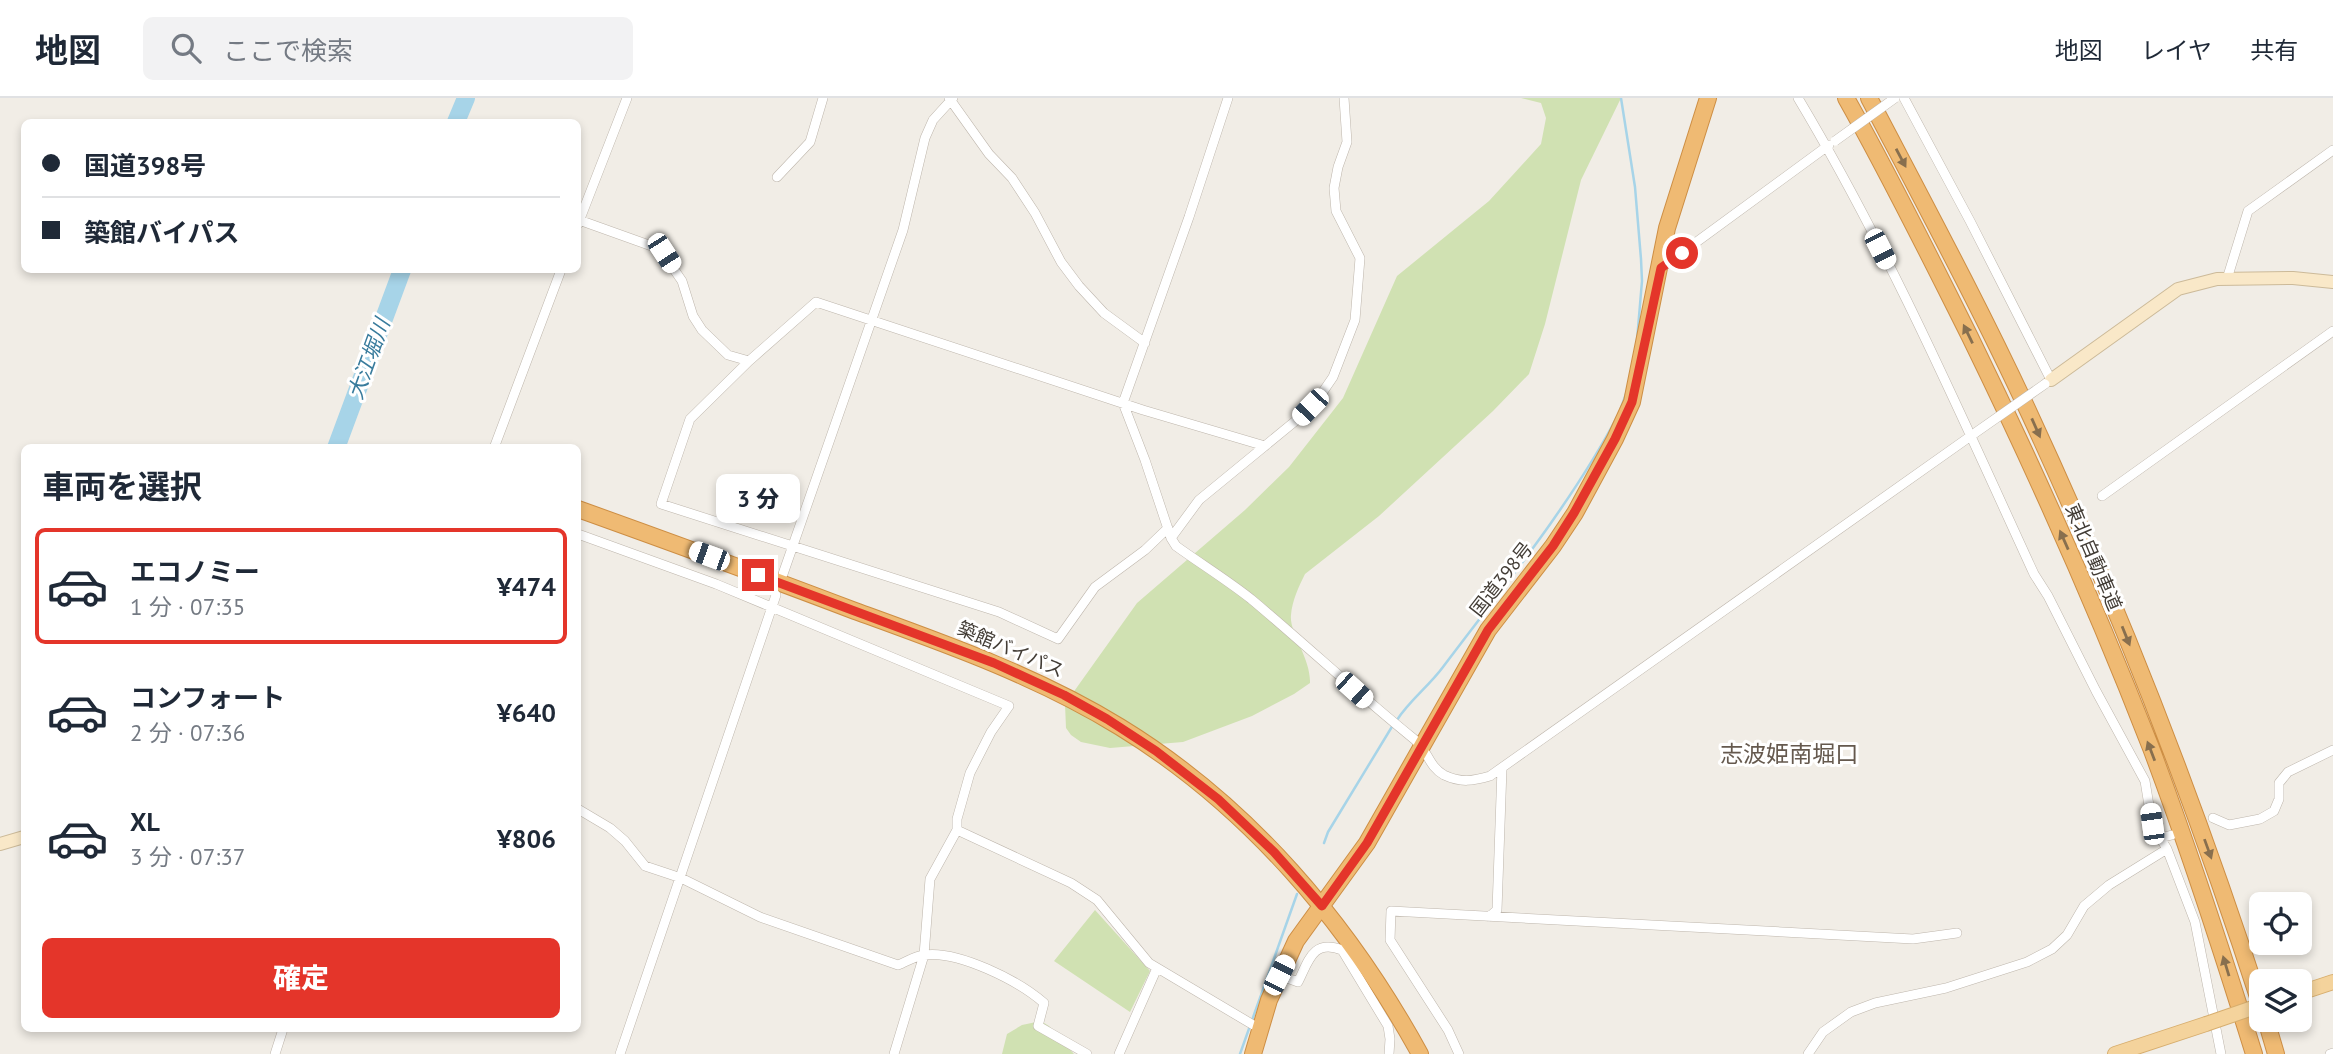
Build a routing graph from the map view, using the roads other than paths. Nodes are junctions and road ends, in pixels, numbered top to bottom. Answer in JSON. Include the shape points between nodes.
{"nodes":[{"id":1,"x":627,"y":98,"type":"edge"},
{"id":2,"x":823,"y":98,"type":"edge"},
{"id":3,"x":1228,"y":98,"type":"edge"},
{"id":4,"x":1344,"y":98,"type":"edge"},
{"id":5,"x":1708,"y":98,"type":"edge"},
{"id":6,"x":1798,"y":98,"type":"edge"},
{"id":7,"x":1846,"y":98,"type":"edge"},
{"id":8,"x":1869,"y":98,"type":"edge"},
{"id":9,"x":1895,"y":98,"type":"edge"},
{"id":10,"x":1903,"y":98,"type":"edge"},
{"id":11,"x":950,"y":99,"type":"edge"},
{"id":12,"x":1831,"y":144,"type":"junction"},
{"id":13,"x":2333,"y":150,"type":"edge"},
{"id":14,"x":777,"y":177,"type":"dead end"},
{"id":15,"x":581,"y":214,"type":"edge"},
{"id":16,"x":581,"y":223,"type":"edge"},
{"id":17,"x":1661,"y":268,"type":"junction"},
{"id":18,"x":560,"y":273,"type":"edge"},
{"id":19,"x":2227,"y":279,"type":"junction"},
{"id":20,"x":2333,"y":282,"type":"edge"},
{"id":21,"x":870,"y":321,"type":"junction"},
{"id":22,"x":2333,"y":331,"type":"edge"},
{"id":23,"x":1145,"y":344,"type":"junction"},
{"id":24,"x":749,"y":361,"type":"junction"},
{"id":25,"x":2048,"y":382,"type":"junction"},
{"id":26,"x":1123,"y":403,"type":"junction"},
{"id":27,"x":1973,"y":435,"type":"junction"},
{"id":28,"x":496,"y":444,"type":"edge"},
{"id":29,"x":1265,"y":446,"type":"junction"},
{"id":30,"x":2102,"y":496,"type":"dead end"},
{"id":31,"x":581,"y":510,"type":"edge"},
{"id":32,"x":1169,"y":533,"type":"junction"},
{"id":33,"x":581,"y":535,"type":"edge"},
{"id":34,"x":792,"y":546,"type":"junction"},
{"id":35,"x":783,"y":574,"type":"dead end"},
{"id":36,"x":776,"y":595,"type":"dead end"},
{"id":37,"x":771,"y":608,"type":"junction"},
{"id":38,"x":1422,"y":745,"type":"junction"},
{"id":39,"x":2333,"y":751,"type":"edge"},
{"id":40,"x":1502,"y":768,"type":"junction"},
{"id":41,"x":581,"y":811,"type":"edge"},
{"id":42,"x":2213,"y":818,"type":"dead end"},
{"id":43,"x":957,"y":830,"type":"junction"},
{"id":44,"x":2172,"y":835,"type":"dead end"},
{"id":45,"x":21,"y":838,"type":"edge"},
{"id":46,"x":2160,"y":838,"type":"junction"},
{"id":47,"x":0,"y":845,"type":"edge"},
{"id":48,"x":2167,"y":849,"type":"junction"},
{"id":49,"x":681,"y":878,"type":"junction"},
{"id":50,"x":1322,"y":906,"type":"junction"},
{"id":51,"x":1489,"y":917,"type":"junction"},
{"id":52,"x":1957,"y":933,"type":"dead end"},
{"id":53,"x":924,"y":955,"type":"junction"},
{"id":54,"x":1157,"y":968,"type":"junction"},
{"id":55,"x":2249,"y":969,"type":"edge"},
{"id":56,"x":1279,"y":975,"type":"junction"},
{"id":57,"x":2333,"y":982,"type":"edge"},
{"id":58,"x":2312,"y":988,"type":"edge"},
{"id":59,"x":2249,"y":1010,"type":"edge"},
{"id":60,"x":1256,"y":1028,"type":"junction"},
{"id":61,"x":282,"y":1032,"type":"edge"},
{"id":62,"x":2270,"y":1032,"type":"edge"},
{"id":63,"x":277,"y":1053,"type":"edge"},
{"id":64,"x":620,"y":1054,"type":"edge"},
{"id":65,"x":894,"y":1054,"type":"edge"},
{"id":66,"x":1087,"y":1054,"type":"edge"},
{"id":67,"x":1119,"y":1054,"type":"edge"},
{"id":68,"x":1253,"y":1054,"type":"edge"},
{"id":69,"x":1389,"y":1054,"type":"edge"},
{"id":70,"x":1420,"y":1054,"type":"edge"},
{"id":71,"x":1459,"y":1054,"type":"edge"},
{"id":72,"x":1808,"y":1054,"type":"edge"},
{"id":73,"x":2115,"y":1054,"type":"edge"},
{"id":74,"x":2221,"y":1054,"type":"edge"},
{"id":75,"x":2254,"y":1054,"type":"edge"},
{"id":76,"x":2276,"y":1054,"type":"edge"}],
"edges":[{"from":1,"to":15,"type":"street"},
{"from":2,"to":14,"type":"street","via":[[810,142]]},
{"from":3,"to":23,"type":"street"},
{"from":4,"to":29,"type":"street","via":[[1348,142],[1334,188],[1336,211],[1360,258],[1355,320],[1333,377],[1320,396]]},
{"from":5,"to":17,"type":"highway","name":"国道398号","via":[[1667,228]]},
{"from":6,"to":12,"type":"street"},
{"from":75,"to":7,"type":"highway","name":"東北自動車道","one_way":true,"via":[[2151,748],[2082,581],[1994,387]]},
{"from":8,"to":55,"type":"highway","name":"東北自動車道","one_way":true,"via":[[2029,413],[2100,573],[2167,737]]},
{"from":9,"to":12,"type":"street","bridge":true},
{"from":10,"to":25,"type":"street","via":[[1970,221]]},
{"from":11,"to":21,"type":"street","via":[[925,138],[903,230]]},
{"from":11,"to":23,"type":"street","via":[[1012,178],[1079,286],[1104,313]]},
{"from":12,"to":17,"type":"street"},
{"from":12,"to":27,"type":"street"},
{"from":13,"to":19,"type":"street","via":[[2248,211]]},
{"from":16,"to":24,"type":"street","via":[[660,249],[682,281],[702,330],[727,355]]},
{"from":17,"to":38,"type":"highway","name":"国道398号","via":[[1632,402],[1615,439],[1553,546],[1488,630]]},
{"from":18,"to":28,"type":"street"},
{"from":19,"to":20,"type":"street"},
{"from":19,"to":25,"type":"street","via":[[2178,289]]},
{"from":21,"to":24,"type":"street","via":[[816,302]]},
{"from":21,"to":26,"type":"street"},
{"from":21,"to":34,"type":"street"},
{"from":22,"to":30,"type":"street"},
{"from":23,"to":26,"type":"street"},
{"from":24,"to":34,"type":"street","via":[[690,419],[661,504]]},
{"from":25,"to":27,"type":"street","bridge":true},
{"from":26,"to":29,"type":"street"},
{"from":26,"to":32,"type":"street"},
{"from":27,"to":40,"type":"street"},
{"from":27,"to":46,"type":"street","via":[[2034,573],[2145,781],[2152,824]]},
{"from":29,"to":32,"type":"street","via":[[1199,500]]},
{"from":31,"to":50,"type":"highway","name":"築館バイパス","via":[[955,648],[1064,695],[1156,751],[1218,799]]},
{"from":32,"to":34,"type":"street","via":[[1095,587],[1058,639],[999,612]]},
{"from":32,"to":38,"type":"street","via":[[1176,546],[1248,597]]},
{"from":33,"to":37,"type":"street"},
{"from":34,"to":35,"type":"street"},
{"from":36,"to":37,"type":"street"},
{"from":37,"to":43,"type":"street","via":[[1009,706],[970,773]]},
{"from":37,"to":49,"type":"street"},
{"from":38,"to":40,"type":"street","via":[[1430,764],[1456,780],[1471,782]]},
{"from":38,"to":50,"type":"highway","name":"国道398号","via":[[1367,843]]},
{"from":39,"to":42,"type":"street","via":[[2288,772],[2280,783],[2274,811],[2260,819],[2229,825]]},
{"from":40,"to":51,"type":"street","via":[[1497,910]]},
{"from":41,"to":49,"type":"street","via":[[610,828],[645,866]]},
{"from":43,"to":53,"type":"street","via":[[930,879]]},
{"from":43,"to":54,"type":"street","via":[[1071,883],[1097,900],[1126,939]]},
{"from":44,"to":46,"type":"street"},
{"from":45,"to":47,"type":"street"},
{"from":46,"to":48,"type":"street"},
{"from":48,"to":72,"type":"street","via":[[2084,906],[2067,935],[2052,949],[2027,962],[1946,988],[1851,1012],[1823,1032]]},
{"from":48,"to":74,"type":"street","via":[[2195,922]]},
{"from":49,"to":53,"type":"street","via":[[760,917],[898,965]]},
{"from":49,"to":64,"type":"street"},
{"from":50,"to":56,"type":"highway","name":"国道398号","via":[[1296,941]]},
{"from":50,"to":70,"type":"highway","name":"築館バイパス","via":[[1370,970]]},
{"from":51,"to":52,"type":"street","via":[[1913,939]]},
{"from":51,"to":71,"type":"street","via":[[1391,911],[1390,940]]},
{"from":53,"to":65,"type":"street"},
{"from":53,"to":66,"type":"street","via":[[990,969],[1031,992],[1044,1003],[1038,1026]]},
{"from":54,"to":60,"type":"street"},
{"from":54,"to":67,"type":"street"},
{"from":56,"to":60,"type":"highway","name":"国道398号"},
{"from":56,"to":69,"type":"street","via":[[1298,982],[1317,949],[1330,945],[1342,950],[1388,1026]]},
{"from":57,"to":58,"type":"main road"},
{"from":59,"to":73,"type":"main road","bridge":true},
{"from":60,"to":68,"type":"highway","name":"国道398号"},
{"from":61,"to":63,"type":"street"},
{"from":62,"to":76,"type":"highway"}]}
